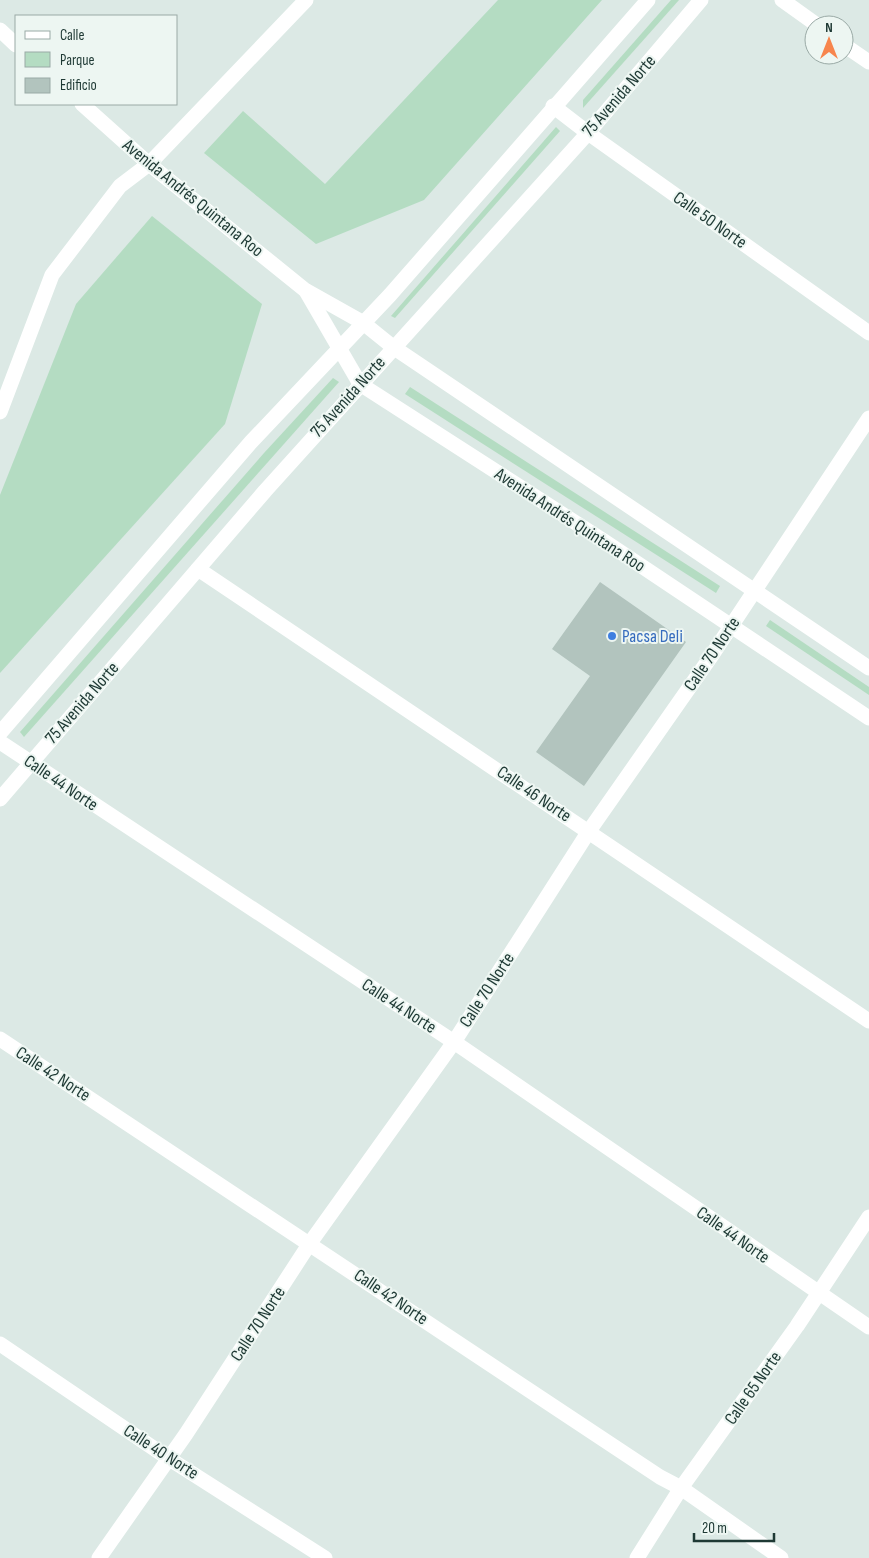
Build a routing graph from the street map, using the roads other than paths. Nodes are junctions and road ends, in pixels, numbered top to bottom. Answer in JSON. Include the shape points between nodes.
{"nodes":[{"id":1,"x":306,"y":0,"type":"edge"},
{"id":2,"x":648,"y":0,"type":"edge"},
{"id":3,"x":701,"y":0,"type":"edge"},
{"id":4,"x":782,"y":0,"type":"edge"},
{"id":5,"x":804,"y":16,"type":"edge"},
{"id":6,"x":0,"y":30,"type":"edge"},
{"id":7,"x":15,"y":44,"type":"edge"},
{"id":8,"x":854,"y":52,"type":"edge"},
{"id":9,"x":869,"y":62,"type":"edge"},
{"id":10,"x":83,"y":105,"type":"edge"},
{"id":11,"x":553,"y":106,"type":"junction"},
{"id":12,"x":588,"y":133,"type":"junction"},
{"id":13,"x":148,"y":164,"type":"junction"},
{"id":14,"x":305,"y":290,"type":"junction"},
{"id":15,"x":362,"y":322,"type":"junction"},
{"id":16,"x":869,"y":333,"type":"edge"},
{"id":17,"x":339,"y":347,"type":"junction"},
{"id":18,"x":393,"y":348,"type":"junction"},
{"id":19,"x":360,"y":384,"type":"junction"},
{"id":20,"x":0,"y":412,"type":"edge"},
{"id":21,"x":869,"y":418,"type":"edge"},
{"id":22,"x":198,"y":569,"type":"junction"},
{"id":23,"x":754,"y":592,"type":"junction"},
{"id":24,"x":730,"y":626,"type":"junction"},
{"id":25,"x":869,"y":668,"type":"edge"},
{"id":26,"x":869,"y":718,"type":"edge"},
{"id":27,"x":0,"y":733,"type":"edge"},
{"id":28,"x":0,"y":742,"type":"edge"},
{"id":29,"x":30,"y":763,"type":"junction"},
{"id":30,"x":0,"y":798,"type":"edge"},
{"id":31,"x":589,"y":830,"type":"junction"},
{"id":32,"x":869,"y":1021,"type":"edge"},
{"id":33,"x":0,"y":1039,"type":"edge"},
{"id":34,"x":454,"y":1042,"type":"junction"},
{"id":35,"x":869,"y":1217,"type":"edge"},
{"id":36,"x":310,"y":1243,"type":"junction"},
{"id":37,"x":818,"y":1293,"type":"junction"},
{"id":38,"x":869,"y":1326,"type":"edge"},
{"id":39,"x":0,"y":1344,"type":"edge"},
{"id":40,"x":168,"y":1458,"type":"junction"},
{"id":41,"x":681,"y":1488,"type":"junction"},
{"id":42,"x":98,"y":1558,"type":"edge"},
{"id":43,"x":325,"y":1558,"type":"edge"},
{"id":44,"x":637,"y":1558,"type":"edge"},
{"id":45,"x":781,"y":1558,"type":"edge"}],
"edges":[{"from":1,"to":13,"type":"street"},
{"from":2,"to":11,"type":"street"},
{"from":3,"to":12,"type":"street","name":"75 Avenida Norte"},
{"from":4,"to":5,"type":"street"},
{"from":6,"to":7,"type":"street"},
{"from":8,"to":9,"type":"street"},
{"from":10,"to":13,"type":"street","name":"Avenida Andrés Quintana Roo"},
{"from":11,"to":12,"type":"street","name":"Calle 50 Norte"},
{"from":11,"to":15,"type":"street","via":[[390,295]]},
{"from":12,"to":16,"type":"street","name":"Calle 50 Norte"},
{"from":12,"to":18,"type":"street","name":"75 Avenida Norte"},
{"from":13,"to":14,"type":"street","name":"Avenida Andrés Quintana Roo"},
{"from":13,"to":20,"type":"street","via":[[120,186],[52,274]]},
{"from":14,"to":15,"type":"street","name":"Avenida Andrés Quintana Roo"},
{"from":14,"to":17,"type":"street","name":"Avenida Andrés Quintana Roo"},
{"from":15,"to":17,"type":"street"},
{"from":15,"to":18,"type":"street","name":"Avenida Andrés Quintana Roo"},
{"from":17,"to":19,"type":"street","name":"Avenida Andrés Quintana Roo"},
{"from":17,"to":27,"type":"street","via":[[251,442]]},
{"from":18,"to":19,"type":"street","name":"75 Avenida Norte"},
{"from":18,"to":23,"type":"street","name":"Avenida Andrés Quintana Roo"},
{"from":19,"to":22,"type":"street","name":"75 Avenida Norte"},
{"from":19,"to":24,"type":"street","name":"Avenida Andrés Quintana Roo"},
{"from":21,"to":23,"type":"street","name":"Calle 70 Norte"},
{"from":22,"to":29,"type":"street","name":"75 Avenida Norte"},
{"from":22,"to":31,"type":"street","name":"Calle 46 Norte"},
{"from":23,"to":24,"type":"street","name":"Calle 70 Norte"},
{"from":23,"to":25,"type":"street","name":"Avenida Andrés Quintana Roo"},
{"from":24,"to":26,"type":"street","name":"Avenida Andrés Quintana Roo"},
{"from":24,"to":31,"type":"street","name":"Calle 70 Norte"},
{"from":28,"to":29,"type":"street","name":"Calle 44 Norte"},
{"from":29,"to":30,"type":"street","name":"75 Avenida Norte"},
{"from":29,"to":34,"type":"street","name":"Calle 44 Norte"},
{"from":31,"to":32,"type":"street","name":"Calle 46 Norte"},
{"from":31,"to":34,"type":"street","name":"Calle 70 Norte"},
{"from":33,"to":36,"type":"street","name":"Calle 42 Norte"},
{"from":34,"to":36,"type":"street","name":"Calle 70 Norte"},
{"from":34,"to":37,"type":"street","name":"Calle 44 Norte"},
{"from":35,"to":37,"type":"street","name":"Calle 65 Norte"},
{"from":36,"to":40,"type":"street","name":"Calle 70 Norte"},
{"from":36,"to":41,"type":"street","name":"Calle 42 Norte"},
{"from":37,"to":38,"type":"street","name":"Calle 44 Norte"},
{"from":37,"to":41,"type":"street","name":"Calle 65 Norte"},
{"from":39,"to":40,"type":"street","name":"Calle 40 Norte"},
{"from":40,"to":42,"type":"street","name":"Calle 70 Norte"},
{"from":40,"to":43,"type":"street","name":"Calle 40 Norte"},
{"from":41,"to":44,"type":"street","name":"Calle 65 Norte"},
{"from":41,"to":45,"type":"street","name":"Calle 42 Norte"}]}
